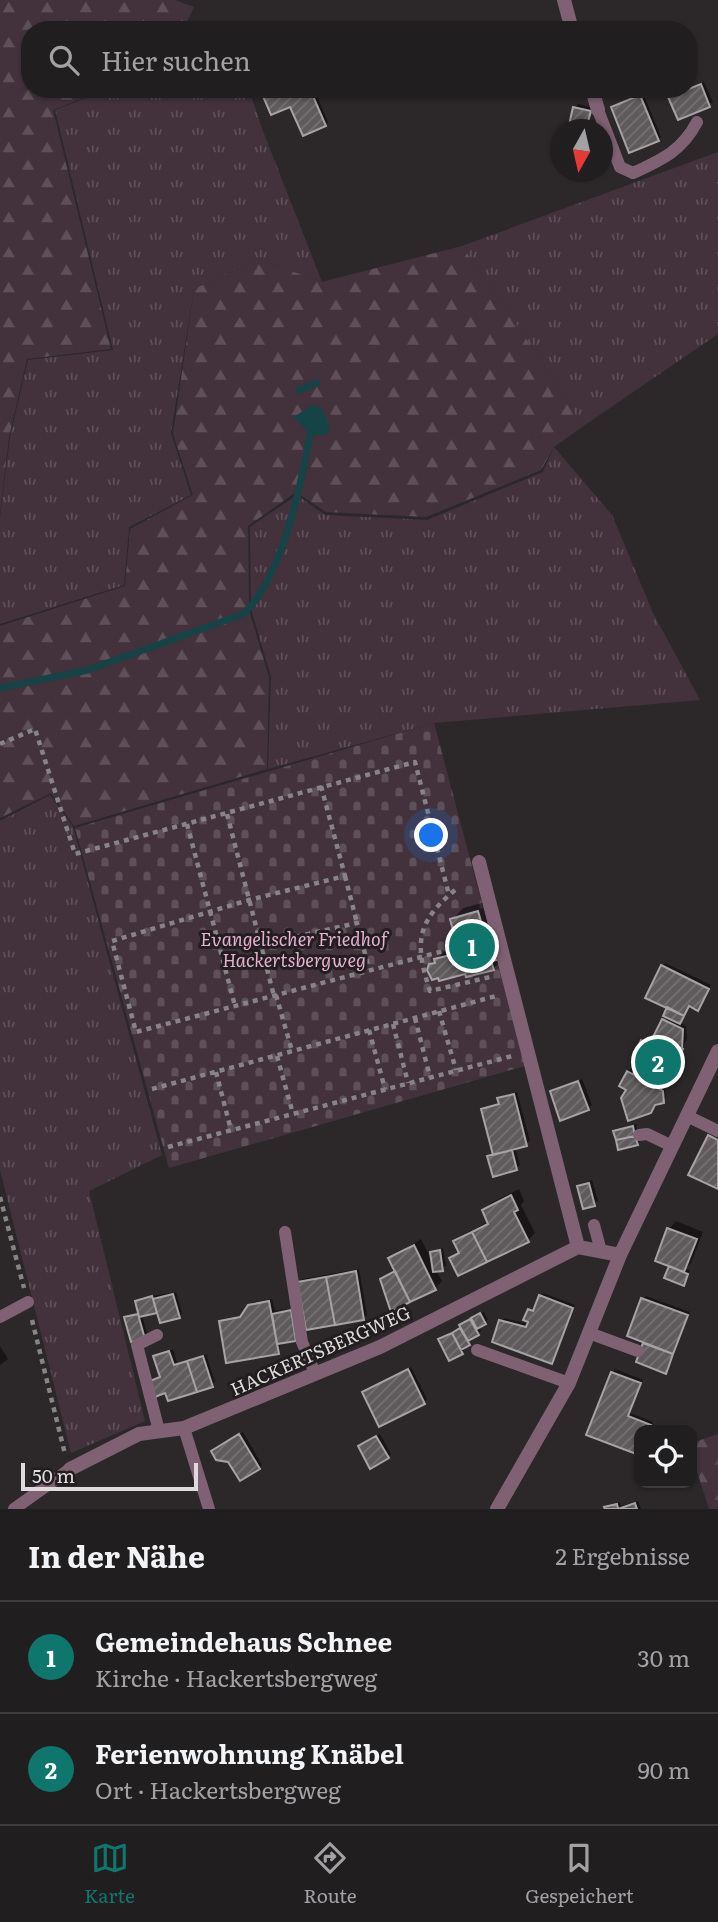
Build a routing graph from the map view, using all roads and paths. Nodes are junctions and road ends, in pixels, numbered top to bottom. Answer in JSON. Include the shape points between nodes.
{"nodes":[{"id":1,"x":564,"y":0,"type":"edge"},
{"id":2,"x":570,"y":21,"type":"edge"},
{"id":3,"x":595,"y":98,"type":"edge"},
{"id":4,"x":598,"y":110,"type":"joint"},
{"id":5,"x":697,"y":122,"type":"dead end"},
{"id":6,"x":0,"y":744,"type":"edge"},
{"id":7,"x":321,"y":786,"type":"junction"},
{"id":8,"x":227,"y":814,"type":"junction"},
{"id":9,"x":187,"y":824,"type":"junction"},
{"id":10,"x":479,"y":862,"type":"dead end"},
{"id":11,"x":345,"y":876,"type":"junction"},
{"id":12,"x":455,"y":890,"type":"dead end"},
{"id":13,"x":449,"y":895,"type":"junction"},
{"id":14,"x":249,"y":900,"type":"junction"},
{"id":15,"x":210,"y":912,"type":"junction"},
{"id":16,"x":358,"y":923,"type":"junction"},
{"id":17,"x":286,"y":939,"type":"dead end"},
{"id":18,"x":455,"y":948,"type":"dead end"},
{"id":19,"x":419,"y":956,"type":"junction"},
{"id":20,"x":369,"y":970,"type":"junction"},
{"id":21,"x":508,"y":973,"type":"junction"},
{"id":22,"x":512,"y":992,"type":"junction"},
{"id":23,"x":275,"y":995,"type":"junction"},
{"id":24,"x":235,"y":1006,"type":"junction"},
{"id":25,"x":439,"y":1011,"type":"junction"},
{"id":26,"x":415,"y":1018,"type":"junction"},
{"id":27,"x":393,"y":1024,"type":"junction"},
{"id":28,"x":369,"y":1031,"type":"junction"},
{"id":29,"x":292,"y":1051,"type":"junction"},
{"id":30,"x":528,"y":1051,"type":"junction"},
{"id":31,"x":718,"y":1051,"type":"edge"},
{"id":32,"x":276,"y":1056,"type":"junction"},
{"id":33,"x":456,"y":1070,"type":"junction"},
{"id":34,"x":216,"y":1072,"type":"junction"},
{"id":35,"x":430,"y":1077,"type":"junction"},
{"id":36,"x":408,"y":1083,"type":"junction"},
{"id":37,"x":152,"y":1089,"type":"dead end"},
{"id":38,"x":385,"y":1089,"type":"junction"},
{"id":39,"x":293,"y":1114,"type":"junction"},
{"id":40,"x":687,"y":1116,"type":"junction"},
{"id":41,"x":231,"y":1130,"type":"junction"},
{"id":42,"x":718,"y":1131,"type":"edge"},
{"id":43,"x":639,"y":1135,"type":"dead end"},
{"id":44,"x":672,"y":1146,"type":"junction"},
{"id":45,"x":167,"y":1147,"type":"dead end"},
{"id":46,"x":0,"y":1197,"type":"edge"},
{"id":47,"x":593,"y":1225,"type":"dead end"},
{"id":48,"x":285,"y":1232,"type":"dead end"},
{"id":49,"x":579,"y":1247,"type":"junction"},
{"id":50,"x":601,"y":1251,"type":"junction"},
{"id":51,"x":620,"y":1255,"type":"junction"},
{"id":52,"x":28,"y":1302,"type":"junction"},
{"id":53,"x":0,"y":1317,"type":"edge"},
{"id":54,"x":589,"y":1333,"type":"junction"},
{"id":55,"x":156,"y":1335,"type":"dead end"},
{"id":56,"x":477,"y":1350,"type":"dead end"},
{"id":57,"x":638,"y":1351,"type":"dead end"},
{"id":58,"x":315,"y":1373,"type":"junction"},
{"id":59,"x":569,"y":1383,"type":"junction"},
{"id":60,"x":184,"y":1429,"type":"junction"},
{"id":61,"x":159,"y":1431,"type":"junction"},
{"id":62,"x":70,"y":1469,"type":"junction"},
{"id":63,"x":14,"y":1509,"type":"edge"},
{"id":64,"x":209,"y":1509,"type":"edge"},
{"id":65,"x":497,"y":1509,"type":"edge"}],
"edges":[{"from":1,"to":2,"type":"street"},
{"from":3,"to":4,"type":"street"},
{"from":4,"to":5,"type":"lane","via":[[620,167],[633,173],[670,156]]},
{"from":6,"to":9,"type":"path","via":[[35,729],[75,854]]},
{"from":7,"to":8,"type":"path"},
{"from":7,"to":11,"type":"path"},
{"from":7,"to":13,"type":"path","via":[[415,762]]},
{"from":8,"to":9,"type":"path"},
{"from":8,"to":14,"type":"path"},
{"from":9,"to":15,"type":"path"},
{"from":10,"to":21,"type":"street"},
{"from":11,"to":14,"type":"path"},
{"from":11,"to":16,"type":"path"},
{"from":12,"to":13,"type":"path"},
{"from":13,"to":19,"type":"path","via":[[419,936]]},
{"from":14,"to":15,"type":"path"},
{"from":14,"to":23,"type":"path"},
{"from":15,"to":24,"type":"path"},
{"from":15,"to":24,"type":"path","via":[[112,941],[136,1032]]},
{"from":16,"to":17,"type":"path"},
{"from":16,"to":20,"type":"path"},
{"from":18,"to":19,"type":"path"},
{"from":19,"to":20,"type":"path"},
{"from":19,"to":21,"type":"path","via":[[430,991]]},
{"from":20,"to":23,"type":"path"},
{"from":21,"to":22,"type":"street"},
{"from":22,"to":25,"type":"path"},
{"from":22,"to":30,"type":"street"},
{"from":23,"to":24,"type":"path"},
{"from":23,"to":29,"type":"path"},
{"from":25,"to":26,"type":"path"},
{"from":25,"to":33,"type":"path"},
{"from":26,"to":27,"type":"path"},
{"from":26,"to":35,"type":"path"},
{"from":27,"to":28,"type":"path"},
{"from":27,"to":36,"type":"path"},
{"from":28,"to":29,"type":"path"},
{"from":28,"to":38,"type":"path"},
{"from":29,"to":32,"type":"path"},
{"from":30,"to":33,"type":"path"},
{"from":30,"to":49,"type":"street"},
{"from":31,"to":40,"type":"street"},
{"from":32,"to":34,"type":"path"},
{"from":32,"to":39,"type":"path"},
{"from":33,"to":35,"type":"path"},
{"from":34,"to":37,"type":"path"},
{"from":34,"to":41,"type":"path"},
{"from":35,"to":36,"type":"path"},
{"from":36,"to":38,"type":"path"},
{"from":38,"to":39,"type":"path"},
{"from":39,"to":41,"type":"path"},
{"from":40,"to":42,"type":"lane"},
{"from":40,"to":44,"type":"street"},
{"from":41,"to":45,"type":"path"},
{"from":43,"to":44,"type":"lane"},
{"from":44,"to":51,"type":"street"},
{"from":46,"to":52,"type":"path"},
{"from":47,"to":50,"type":"lane"},
{"from":48,"to":58,"type":"lane","via":[[302,1342]]},
{"from":49,"to":50,"type":"street"},
{"from":49,"to":58,"type":"street","name":"HACKERTSBERGWEG","via":[[380,1347]]},
{"from":50,"to":51,"type":"street"},
{"from":51,"to":54,"type":"street"},
{"from":52,"to":53,"type":"lane"},
{"from":52,"to":62,"type":"path"},
{"from":54,"to":57,"type":"lane"},
{"from":54,"to":59,"type":"street"},
{"from":55,"to":61,"type":"lane","via":[[137,1345]]},
{"from":56,"to":59,"type":"lane"},
{"from":58,"to":60,"type":"street","name":"HACKERTSBERGWEG"},
{"from":59,"to":65,"type":"street"},
{"from":60,"to":61,"type":"street","name":"HACKERTSBERGWEG"},
{"from":60,"to":64,"type":"lane"},
{"from":61,"to":62,"type":"street","name":"HACKERTSBERGWEG","via":[[139,1434]]},
{"from":62,"to":63,"type":"lane"}]}
